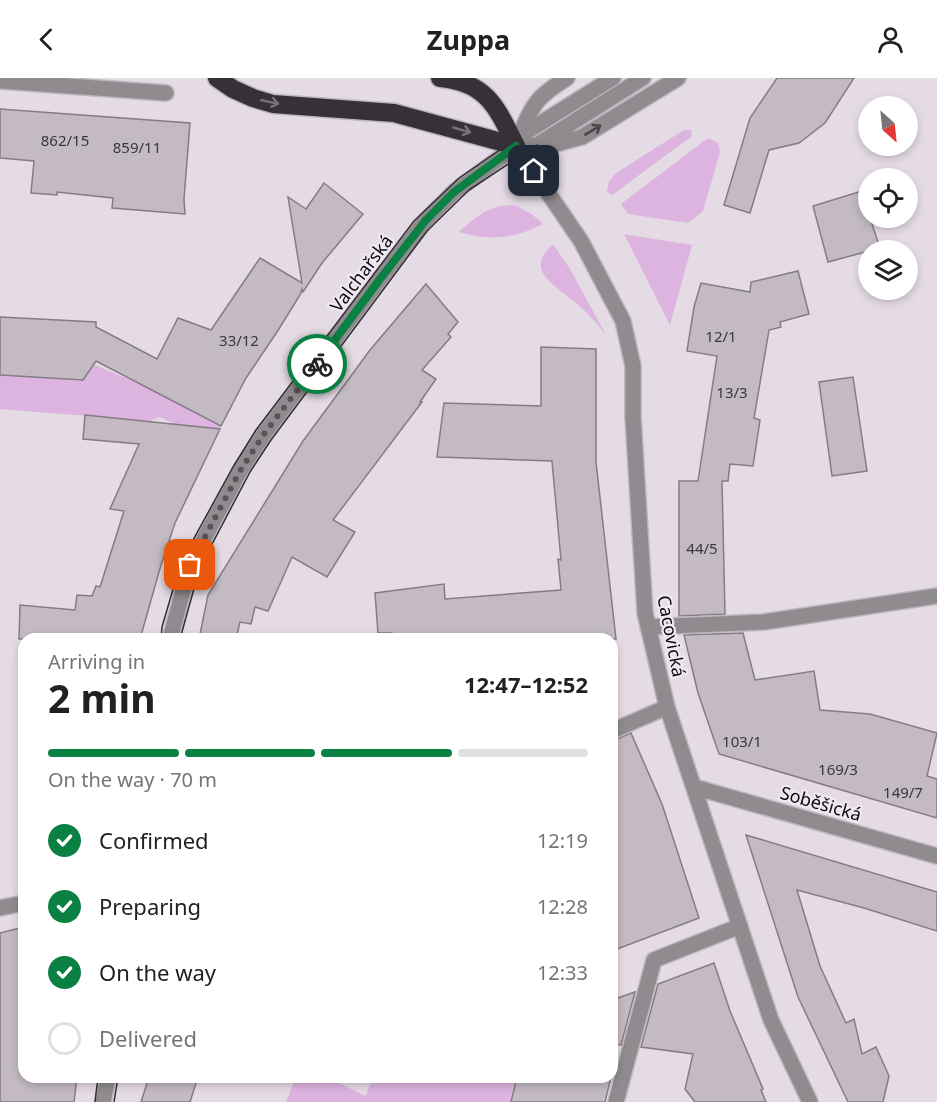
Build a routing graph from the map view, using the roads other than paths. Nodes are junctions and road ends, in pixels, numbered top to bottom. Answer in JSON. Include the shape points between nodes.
{"nodes":[{"id":1,"x":217,"y":78,"type":"edge"},
{"id":2,"x":440,"y":78,"type":"edge"},
{"id":3,"x":567,"y":78,"type":"edge"},
{"id":4,"x":613,"y":78,"type":"edge"},
{"id":5,"x":643,"y":78,"type":"edge"},
{"id":6,"x":678,"y":78,"type":"edge"},
{"id":7,"x":0,"y":81,"type":"edge"},
{"id":8,"x":122,"y":84,"type":"edge"},
{"id":9,"x":165,"y":93,"type":"dead end"},
{"id":10,"x":518,"y":141,"type":"junction"},
{"id":11,"x":537,"y":145,"type":"junction"},
{"id":12,"x":937,"y":596,"type":"edge"},
{"id":13,"x":648,"y":627,"type":"junction"},
{"id":14,"x":172,"y":633,"type":"edge"},
{"id":15,"x":667,"y":707,"type":"junction"},
{"id":16,"x":618,"y":728,"type":"edge"},
{"id":17,"x":694,"y":787,"type":"junction"},
{"id":18,"x":937,"y":856,"type":"edge"},
{"id":19,"x":18,"y":904,"type":"edge"},
{"id":20,"x":0,"y":908,"type":"edge"},
{"id":21,"x":740,"y":926,"type":"junction"},
{"id":22,"x":107,"y":1083,"type":"edge"},
{"id":23,"x":103,"y":1102,"type":"edge"},
{"id":24,"x":616,"y":1102,"type":"edge"},
{"id":25,"x":810,"y":1102,"type":"edge"}],
"edges":[{"from":1,"to":10,"type":"highway","one_way":true,"via":[[233,89],[273,104],[394,112]]},
{"from":2,"to":10,"type":"highway","via":[[479,89]]},
{"from":3,"to":10,"type":"street","via":[[534,104]]},
{"from":4,"to":10,"type":"street","name":"Valchařská"},
{"from":5,"to":11,"type":"street"},
{"from":11,"to":6,"type":"street","one_way":true,"via":[[582,137]]},
{"from":7,"to":8,"type":"street"},
{"from":8,"to":9,"type":"street"},
{"from":10,"to":11,"type":"street"},
{"from":10,"to":13,"type":"street","name":"Cacovická","via":[[581,241],[623,321],[633,366],[633,428]]},
{"from":10,"to":14,"type":"street","name":"Valchařská","via":[[454,192],[426,220],[264,434],[190,565]]},
{"from":12,"to":13,"type":"street","via":[[764,622]]},
{"from":13,"to":15,"type":"street","name":"Cacovická"},
{"from":15,"to":16,"type":"street"},
{"from":15,"to":17,"type":"street","name":"Cacovická"},
{"from":17,"to":18,"type":"street","name":"Soběšická"},
{"from":17,"to":21,"type":"street","name":"Cacovická"},
{"from":19,"to":20,"type":"street"},
{"from":21,"to":24,"type":"street","via":[[654,960]]},
{"from":21,"to":25,"type":"street","name":"Cacovická","via":[[771,1020]]},
{"from":22,"to":23,"type":"street"}]}
